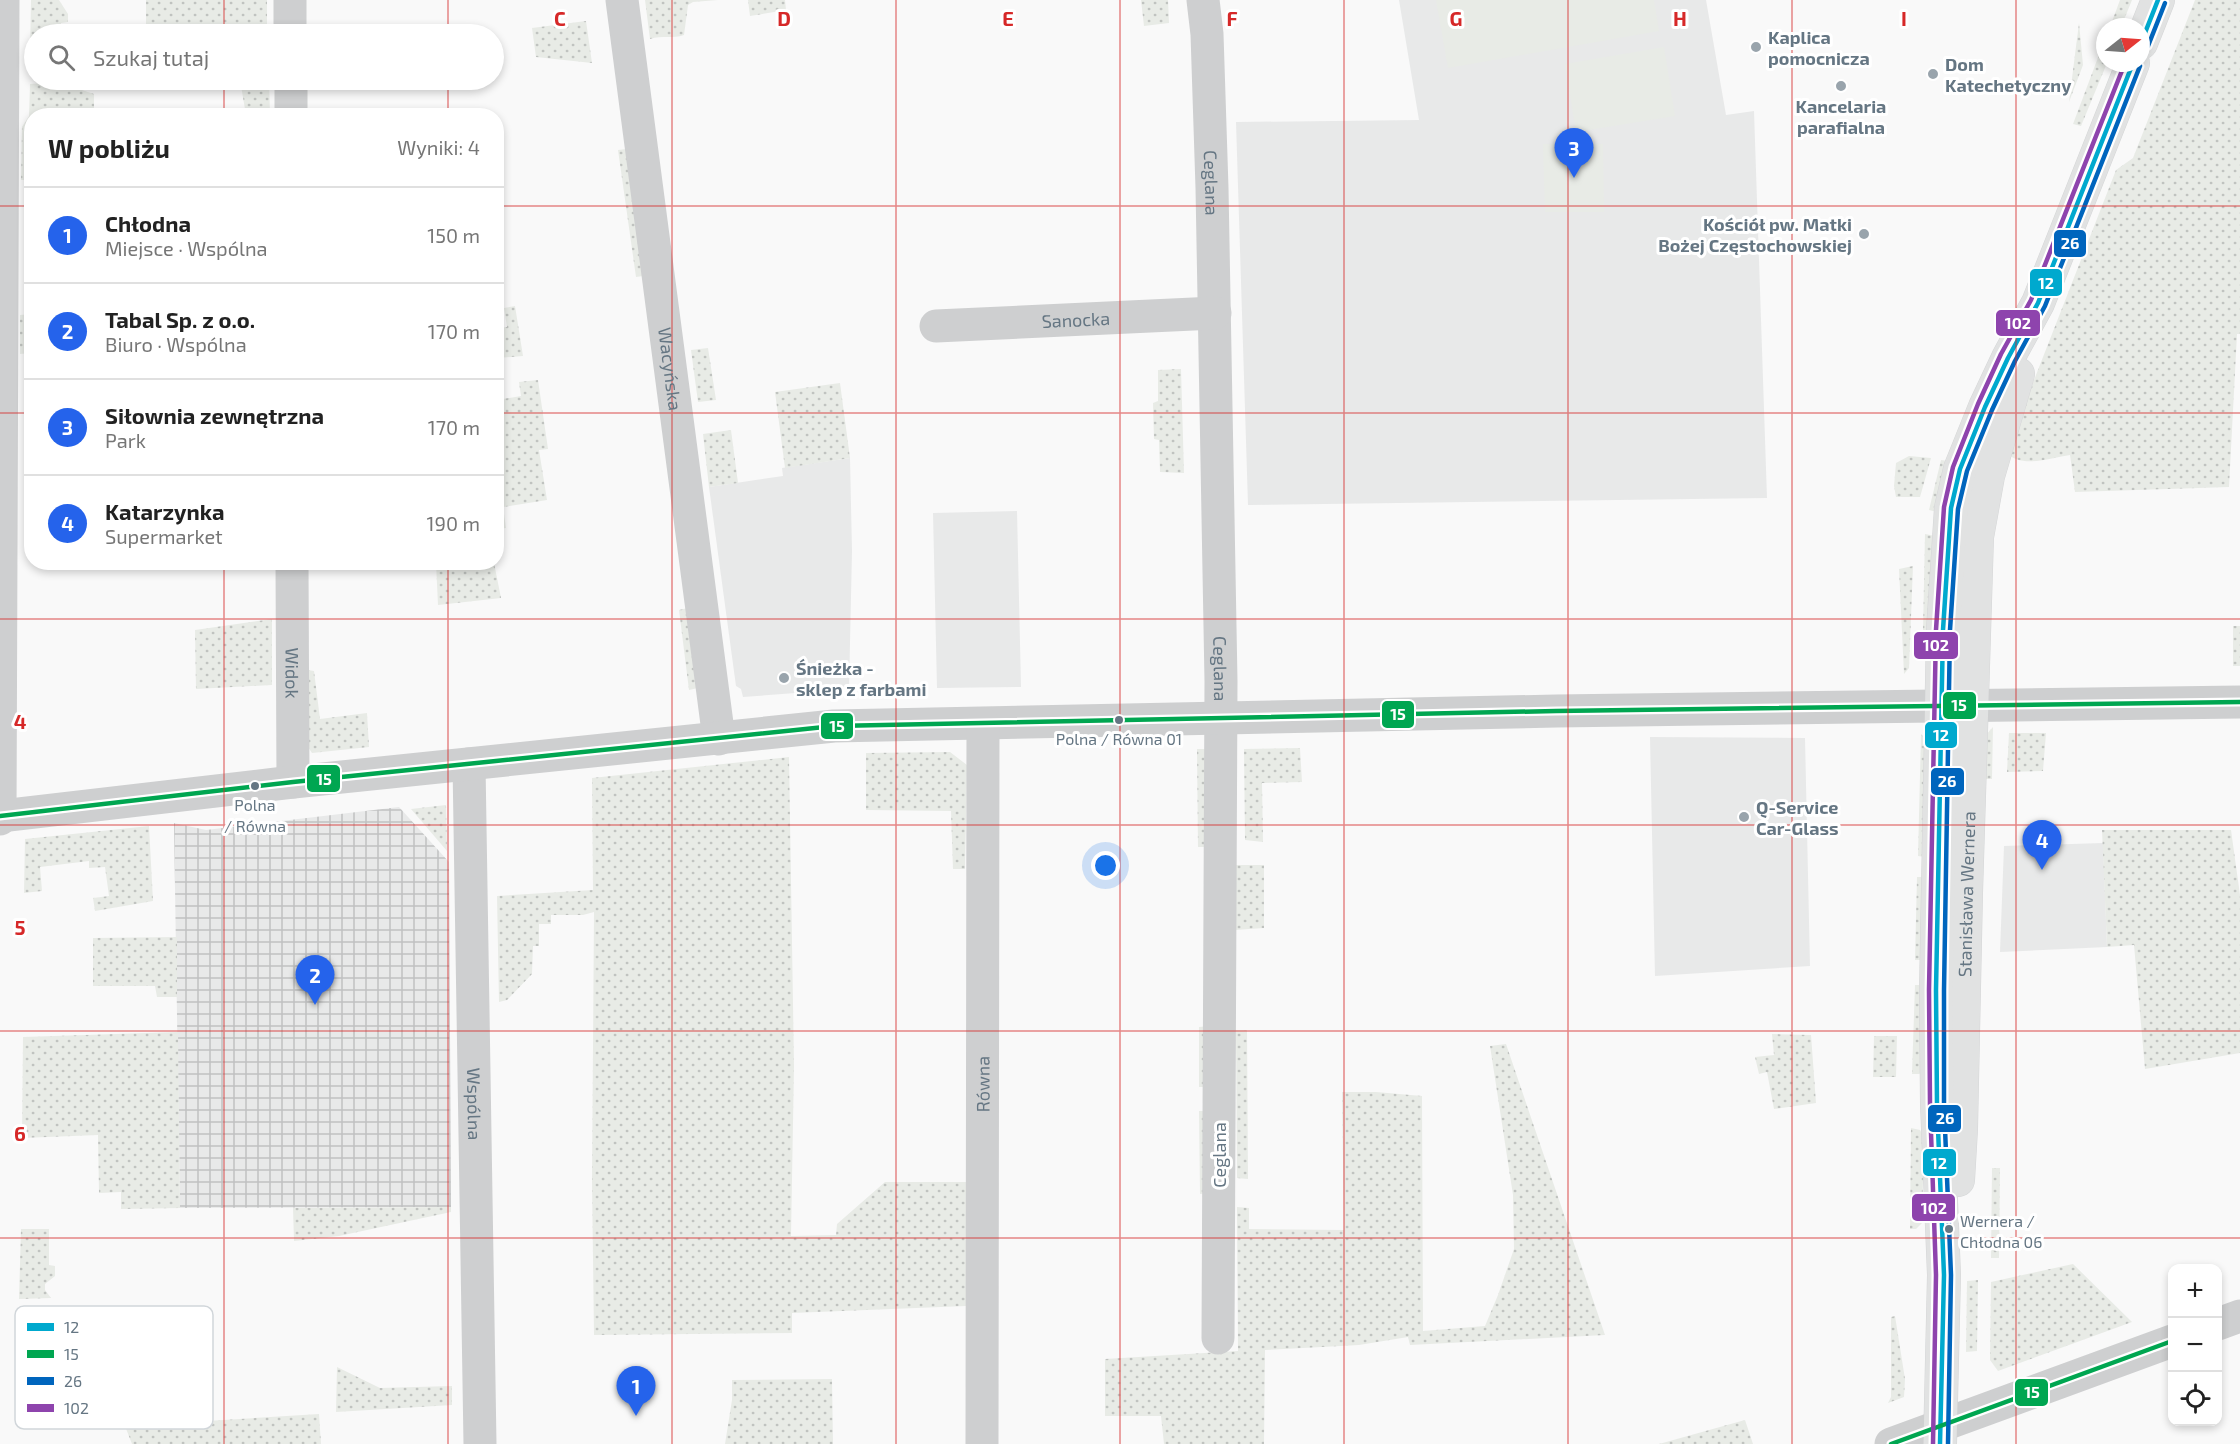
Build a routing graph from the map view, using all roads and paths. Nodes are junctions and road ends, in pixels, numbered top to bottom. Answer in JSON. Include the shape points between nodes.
{"nodes":[{"id":1,"x":3,"y":0,"type":"edge"},
{"id":2,"x":290,"y":0,"type":"edge"},
{"id":3,"x":622,"y":0,"type":"edge"},
{"id":4,"x":1203,"y":0,"type":"edge"},
{"id":5,"x":2158,"y":0,"type":"edge"},
{"id":6,"x":2150,"y":20,"type":"edge"},
{"id":7,"x":290,"y":24,"type":"edge"},
{"id":8,"x":2129,"y":72,"type":"edge"},
{"id":9,"x":291,"y":90,"type":"edge"},
{"id":10,"x":291,"y":108,"type":"edge"},
{"id":11,"x":1215,"y":313,"type":"junction"},
{"id":12,"x":936,"y":326,"type":"dead end"},
{"id":13,"x":292,"y":570,"type":"edge"},
{"id":14,"x":2240,"y":702,"type":"edge"},
{"id":15,"x":1956,"y":706,"type":"junction"},
{"id":16,"x":1222,"y":719,"type":"junction"},
{"id":17,"x":983,"y":724,"type":"junction"},
{"id":18,"x":719,"y":739,"type":"junction"},
{"id":19,"x":469,"y":764,"type":"junction"},
{"id":20,"x":292,"y":783,"type":"junction"},
{"id":21,"x":0,"y":817,"type":"edge"},
{"id":22,"x":2240,"y":1316,"type":"edge"},
{"id":23,"x":2222,"y":1322,"type":"edge"},
{"id":24,"x":1218,"y":1338,"type":"dead end"},
{"id":25,"x":2168,"y":1342,"type":"edge"},
{"id":26,"x":1941,"y":1434,"type":"edge"},
{"id":27,"x":480,"y":1444,"type":"edge"},
{"id":28,"x":982,"y":1444,"type":"edge"},
{"id":29,"x":1891,"y":1444,"type":"edge"}],
"edges":[{"from":1,"to":21,"type":"street"},
{"from":2,"to":7,"type":"street"},
{"from":3,"to":18,"type":"street","name":"Wacyńska"},
{"from":4,"to":11,"type":"street","name":"Ceglana"},
{"from":5,"to":6,"type":"street"},
{"from":8,"to":15,"type":"street","name":"Stanisława Wernera","via":[[2038,303],[1981,508]]},
{"from":9,"to":10,"type":"street"},
{"from":11,"to":12,"type":"street","name":"Sanocka"},
{"from":11,"to":16,"type":"street","name":"Ceglana"},
{"from":13,"to":20,"type":"street","name":"Widok"},
{"from":14,"to":15,"type":"street"},
{"from":15,"to":16,"type":"street"},
{"from":15,"to":26,"type":"street","name":"Stanisława Wernera","via":[[1960,1148],[1944,1275]]},
{"from":16,"to":17,"type":"street"},
{"from":16,"to":24,"type":"street","name":"Ceglana"},
{"from":17,"to":18,"type":"street","via":[[834,726]]},
{"from":17,"to":28,"type":"street","name":"Równa"},
{"from":18,"to":19,"type":"street"},
{"from":19,"to":20,"type":"street"},
{"from":19,"to":27,"type":"street","name":"Wspólna"},
{"from":20,"to":21,"type":"street"},
{"from":22,"to":23,"type":"street"},
{"from":25,"to":26,"type":"street","via":[[1989,1409]]},
{"from":26,"to":29,"type":"street"}]}
